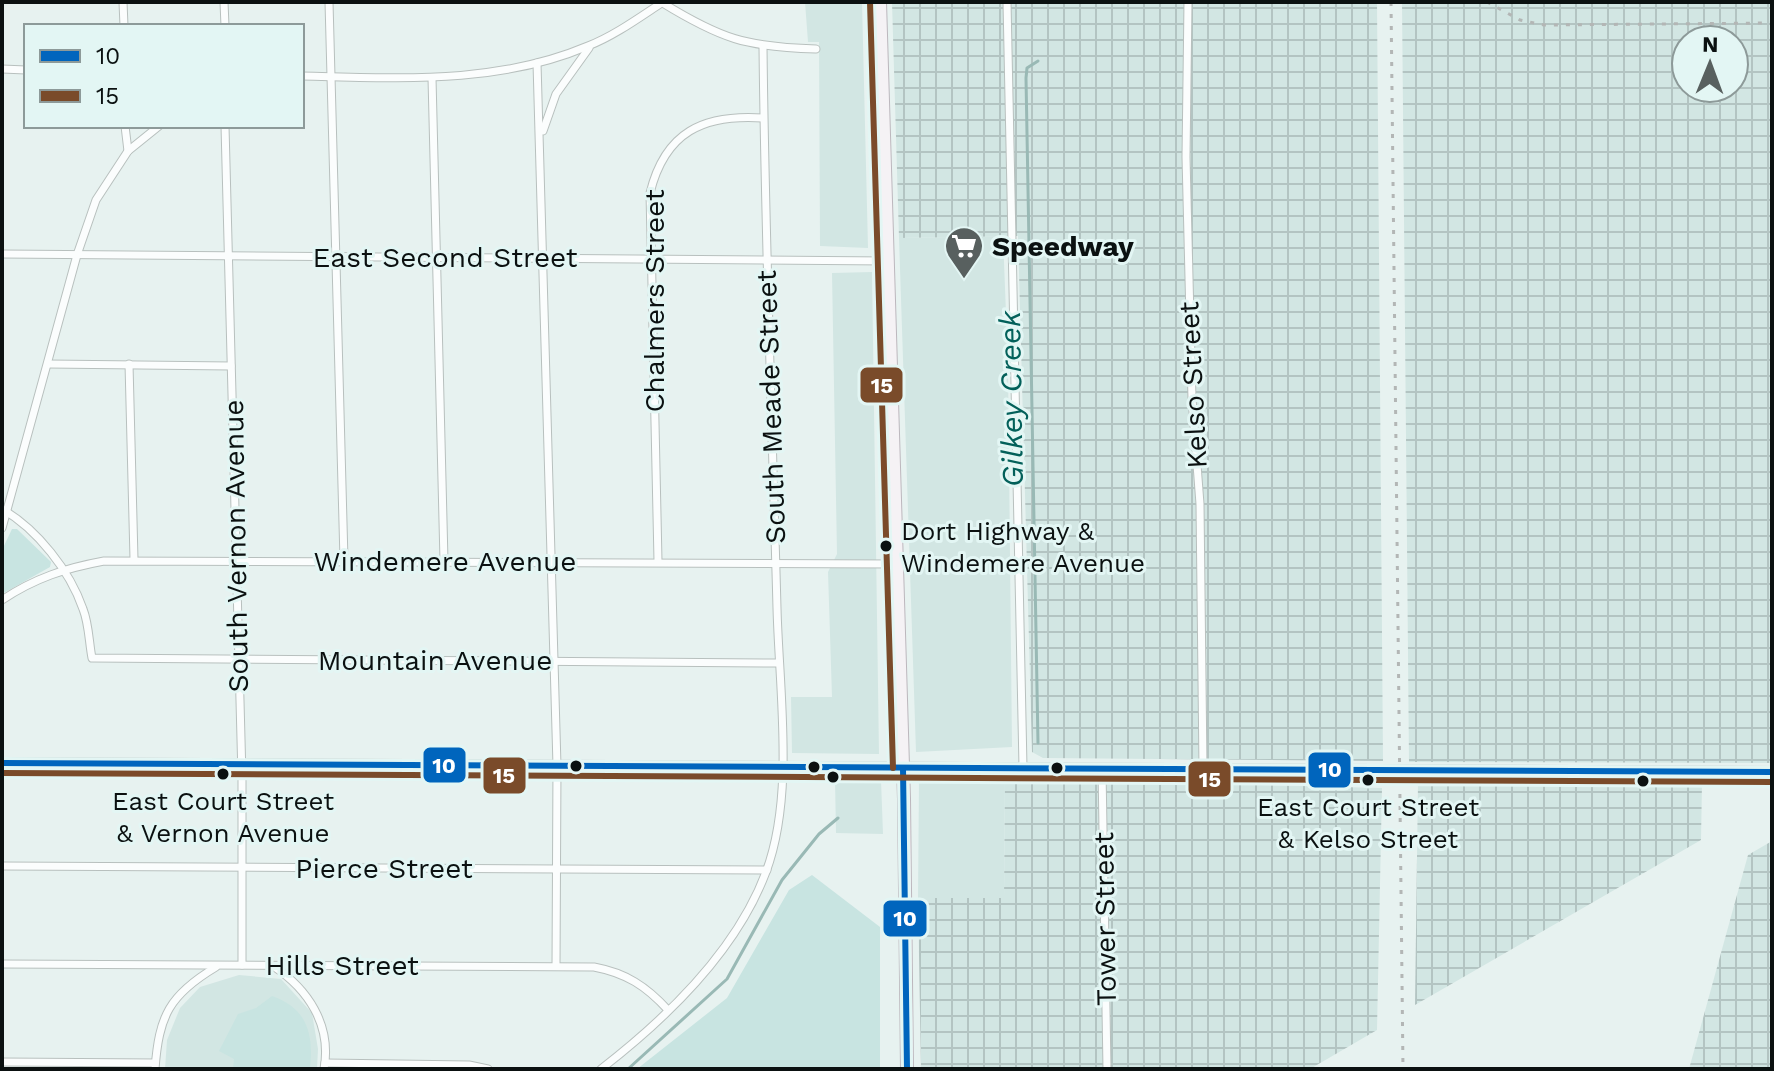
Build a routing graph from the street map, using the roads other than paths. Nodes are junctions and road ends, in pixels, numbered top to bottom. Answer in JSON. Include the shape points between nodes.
{"nodes":[{"id":1,"x":123,"y":2,"type":"edge"},
{"id":2,"x":224,"y":2,"type":"edge"},
{"id":3,"x":329,"y":2,"type":"edge"},
{"id":4,"x":662,"y":2,"type":"edge"},
{"id":5,"x":880,"y":2,"type":"edge"},
{"id":6,"x":1007,"y":2,"type":"edge"},
{"id":7,"x":1188,"y":2,"type":"edge"},
{"id":8,"x":124,"y":24,"type":"edge"},
{"id":9,"x":225,"y":24,"type":"edge"},
{"id":10,"x":590,"y":46,"type":"junction"},
{"id":11,"x":763,"y":47,"type":"junction"},
{"id":12,"x":816,"y":49,"type":"dead end"},
{"id":13,"x":537,"y":63,"type":"junction"},
{"id":14,"x":2,"y":69,"type":"edge"},
{"id":15,"x":24,"y":70,"type":"edge"},
{"id":16,"x":304,"y":76,"type":"edge"},
{"id":17,"x":330,"y":76,"type":"junction"},
{"id":18,"x":432,"y":78,"type":"junction"},
{"id":19,"x":763,"y":118,"type":"junction"},
{"id":20,"x":125,"y":128,"type":"edge"},
{"id":21,"x":157,"y":128,"type":"edge"},
{"id":22,"x":225,"y":128,"type":"edge"},
{"id":23,"x":541,"y":137,"type":"junction"},
{"id":24,"x":128,"y":151,"type":"junction"},
{"id":25,"x":2,"y":254,"type":"edge"},
{"id":26,"x":77,"y":255,"type":"junction"},
{"id":27,"x":227,"y":256,"type":"junction"},
{"id":28,"x":336,"y":256,"type":"junction"},
{"id":29,"x":435,"y":257,"type":"junction"},
{"id":30,"x":543,"y":258,"type":"junction"},
{"id":31,"x":650,"y":259,"type":"junction"},
{"id":32,"x":768,"y":260,"type":"junction"},
{"id":33,"x":888,"y":261,"type":"junction"},
{"id":34,"x":48,"y":364,"type":"junction"},
{"id":35,"x":129,"y":364,"type":"junction"},
{"id":36,"x":231,"y":366,"type":"junction"},
{"id":37,"x":5,"y":510,"type":"edge"},
{"id":38,"x":2,"y":528,"type":"edge"},
{"id":39,"x":134,"y":559,"type":"junction"},
{"id":40,"x":237,"y":559,"type":"junction"},
{"id":41,"x":344,"y":560,"type":"junction"},
{"id":42,"x":444,"y":561,"type":"junction"},
{"id":43,"x":658,"y":561,"type":"junction"},
{"id":44,"x":551,"y":562,"type":"junction"},
{"id":45,"x":776,"y":563,"type":"junction"},
{"id":46,"x":896,"y":564,"type":"junction"},
{"id":47,"x":63,"y":569,"type":"junction"},
{"id":48,"x":2,"y":600,"type":"edge"},
{"id":49,"x":238,"y":660,"type":"junction"},
{"id":50,"x":553,"y":661,"type":"junction"},
{"id":51,"x":778,"y":663,"type":"junction"},
{"id":52,"x":2,"y":763,"type":"edge"},
{"id":53,"x":242,"y":764,"type":"junction"},
{"id":54,"x":557,"y":766,"type":"junction"},
{"id":55,"x":781,"y":767,"type":"junction"},
{"id":56,"x":1023,"y":767,"type":"junction"},
{"id":57,"x":903,"y":768,"type":"junction"},
{"id":58,"x":1203,"y":768,"type":"junction"},
{"id":59,"x":1102,"y":769,"type":"junction"},
{"id":60,"x":1772,"y":772,"type":"edge"},
{"id":61,"x":2,"y":866,"type":"edge"},
{"id":62,"x":242,"y":867,"type":"junction"},
{"id":63,"x":557,"y":868,"type":"junction"},
{"id":64,"x":767,"y":870,"type":"junction"},
{"id":65,"x":2,"y":964,"type":"edge"},
{"id":66,"x":242,"y":965,"type":"junction"},
{"id":67,"x":271,"y":965,"type":"junction"},
{"id":68,"x":218,"y":966,"type":"junction"},
{"id":69,"x":556,"y":966,"type":"junction"},
{"id":70,"x":668,"y":1010,"type":"junction"},
{"id":71,"x":2,"y":1062,"type":"edge"},
{"id":72,"x":155,"y":1066,"type":"edge"},
{"id":73,"x":325,"y":1066,"type":"edge"},
{"id":74,"x":488,"y":1069,"type":"edge"},
{"id":75,"x":601,"y":1069,"type":"edge"},
{"id":76,"x":907,"y":1069,"type":"edge"},
{"id":77,"x":1107,"y":1069,"type":"edge"}],
"edges":[{"from":1,"to":8,"type":"street"},
{"from":2,"to":9,"type":"street"},
{"from":3,"to":17,"type":"street"},
{"from":4,"to":10,"type":"street"},
{"from":4,"to":11,"type":"street","via":[[711,31]]},
{"from":5,"to":33,"type":"main road"},
{"from":6,"to":56,"type":"street"},
{"from":7,"to":58,"type":"street","name":"Kelso Street","via":[[1186,157],[1200,504]]},
{"from":10,"to":13,"type":"street"},
{"from":10,"to":23,"type":"street","via":[[556,94]]},
{"from":11,"to":12,"type":"street"},
{"from":11,"to":19,"type":"street","name":"South Meade Street"},
{"from":13,"to":18,"type":"street","via":[[498,73]]},
{"from":13,"to":23,"type":"street"},
{"from":14,"to":15,"type":"street"},
{"from":16,"to":17,"type":"street"},
{"from":17,"to":18,"type":"street"},
{"from":17,"to":28,"type":"street"},
{"from":18,"to":29,"type":"street"},
{"from":19,"to":31,"type":"street","name":"Chalmers Street","via":[[718,119],[693,127],[672,144],[657,165],[650,193]]},
{"from":19,"to":32,"type":"street","name":"South Meade Street"},
{"from":20,"to":24,"type":"street"},
{"from":21,"to":24,"type":"street"},
{"from":22,"to":27,"type":"street","name":"South Vernon Avenue"},
{"from":23,"to":30,"type":"street"},
{"from":24,"to":26,"type":"street","via":[[96,200]]},
{"from":25,"to":26,"type":"street","name":"East Second Street"},
{"from":26,"to":27,"type":"street","name":"East Second Street"},
{"from":26,"to":34,"type":"street"},
{"from":27,"to":28,"type":"street","name":"East Second Street"},
{"from":27,"to":36,"type":"street","name":"South Vernon Avenue"},
{"from":28,"to":29,"type":"street","name":"East Second Street"},
{"from":28,"to":41,"type":"street"},
{"from":29,"to":30,"type":"street","name":"East Second Street"},
{"from":29,"to":42,"type":"street"},
{"from":30,"to":31,"type":"street","name":"East Second Street"},
{"from":30,"to":44,"type":"street"},
{"from":31,"to":32,"type":"street","name":"East Second Street"},
{"from":31,"to":43,"type":"street","name":"Chalmers Street"},
{"from":32,"to":33,"type":"street","name":"East Second Street"},
{"from":32,"to":45,"type":"street","name":"South Meade Street"},
{"from":33,"to":46,"type":"main road"},
{"from":34,"to":35,"type":"street"},
{"from":34,"to":37,"type":"street"},
{"from":35,"to":36,"type":"street"},
{"from":35,"to":39,"type":"street"},
{"from":36,"to":40,"type":"street","name":"South Vernon Avenue"},
{"from":37,"to":38,"type":"street"},
{"from":37,"to":47,"type":"street"},
{"from":39,"to":40,"type":"street","name":"Windemere Avenue"},
{"from":39,"to":47,"type":"street","name":"Windemere Avenue"},
{"from":40,"to":41,"type":"street","name":"Windemere Avenue"},
{"from":40,"to":49,"type":"street","name":"South Vernon Avenue"},
{"from":41,"to":42,"type":"street","name":"Windemere Avenue"},
{"from":42,"to":44,"type":"street","name":"Windemere Avenue"},
{"from":43,"to":44,"type":"street","name":"Windemere Avenue"},
{"from":43,"to":45,"type":"street","name":"Windemere Avenue"},
{"from":44,"to":50,"type":"street"},
{"from":45,"to":46,"type":"street","name":"Windemere Avenue"},
{"from":45,"to":51,"type":"street","name":"South Meade Street"},
{"from":46,"to":57,"type":"main road"},
{"from":47,"to":48,"type":"street","name":"Windemere Avenue"},
{"from":47,"to":49,"type":"street","name":"Mountain Avenue","via":[[84,611],[92,658]]},
{"from":49,"to":50,"type":"street","name":"Mountain Avenue"},
{"from":49,"to":53,"type":"street","name":"South Vernon Avenue"},
{"from":50,"to":51,"type":"street","name":"Mountain Avenue"},
{"from":50,"to":54,"type":"street"},
{"from":51,"to":55,"type":"street","name":"South Meade Street"},
{"from":52,"to":53,"type":"main road"},
{"from":53,"to":54,"type":"main road"},
{"from":53,"to":62,"type":"street","name":"South Vernon Avenue"},
{"from":54,"to":55,"type":"main road"},
{"from":54,"to":63,"type":"street"},
{"from":55,"to":57,"type":"main road"},
{"from":55,"to":64,"type":"street","name":"South Meade Street","via":[[778,825]]},
{"from":56,"to":57,"type":"main road"},
{"from":56,"to":59,"type":"main road"},
{"from":57,"to":76,"type":"main road"},
{"from":58,"to":59,"type":"main road"},
{"from":58,"to":60,"type":"main road"},
{"from":59,"to":77,"type":"street","name":"Tower Street"},
{"from":61,"to":62,"type":"street","name":"Pierce Street"},
{"from":62,"to":63,"type":"street","name":"Pierce Street"},
{"from":62,"to":66,"type":"street","name":"South Vernon Avenue"},
{"from":63,"to":64,"type":"street","name":"Pierce Street"},
{"from":63,"to":69,"type":"street"},
{"from":64,"to":70,"type":"street","name":"South Meade Street","via":[[739,925]]},
{"from":65,"to":68,"type":"street","name":"Hills Street"},
{"from":66,"to":67,"type":"street","name":"Hills Street"},
{"from":66,"to":68,"type":"street","name":"Hills Street"},
{"from":67,"to":69,"type":"street","name":"Hills Street"},
{"from":67,"to":73,"type":"street","via":[[310,1000],[323,1026]]},
{"from":68,"to":72,"type":"street","via":[[174,999],[161,1022]]},
{"from":69,"to":70,"type":"street","name":"Hills Street","via":[[619,972],[650,990]]},
{"from":70,"to":75,"type":"street","name":"South Meade Street"},
{"from":71,"to":72,"type":"street"},
{"from":73,"to":74,"type":"street"}]}
